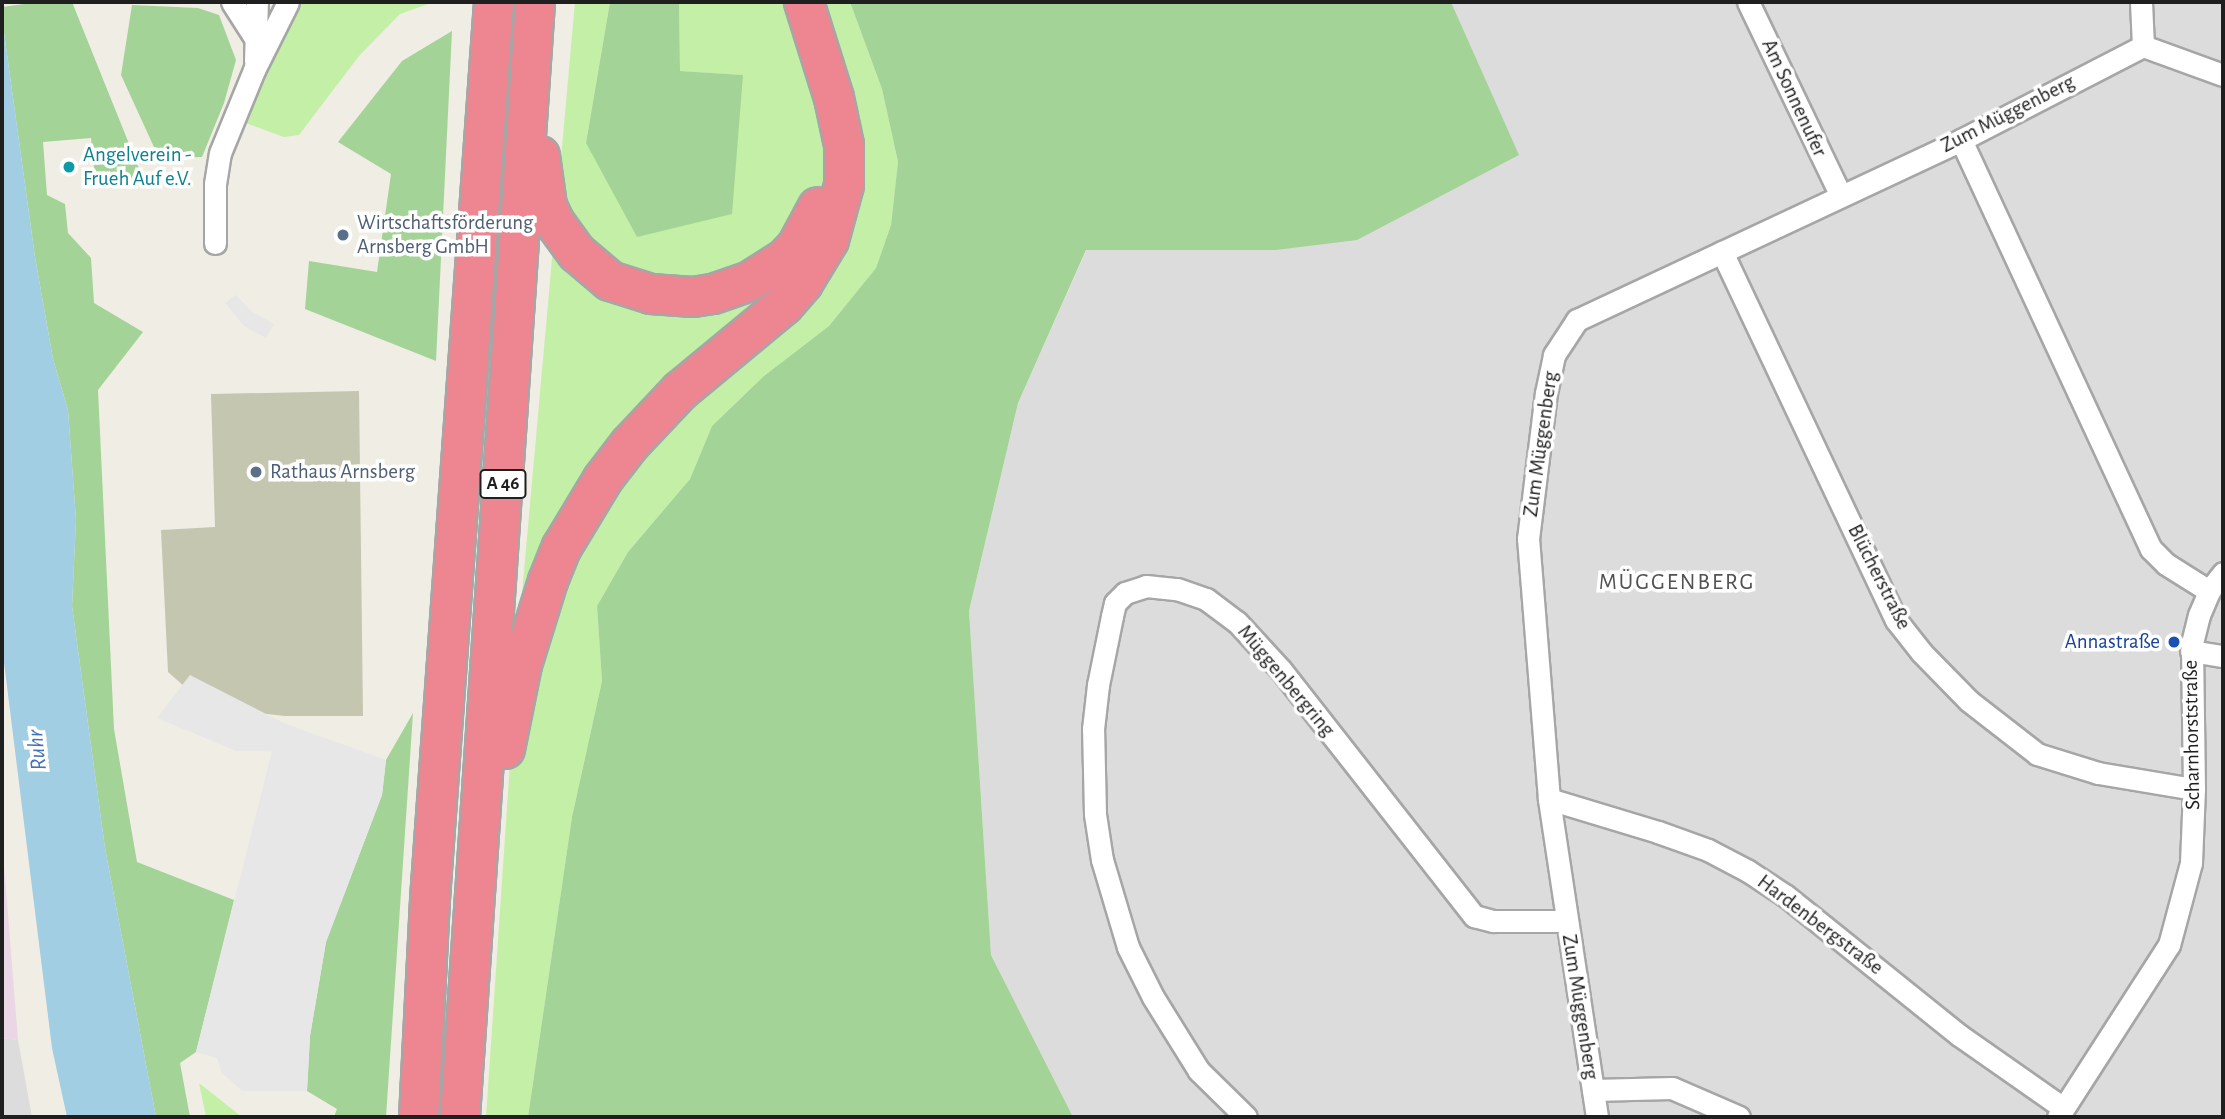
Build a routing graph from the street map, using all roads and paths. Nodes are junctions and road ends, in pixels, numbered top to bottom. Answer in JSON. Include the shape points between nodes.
{"nodes":[{"id":1,"x":232,"y":2,"type":"edge"},
{"id":2,"x":257,"y":2,"type":"edge"},
{"id":3,"x":288,"y":2,"type":"edge"},
{"id":4,"x":781,"y":2,"type":"edge"},
{"id":5,"x":804,"y":2,"type":"edge"},
{"id":6,"x":1748,"y":2,"type":"edge"},
{"id":7,"x":2141,"y":2,"type":"edge"},
{"id":8,"x":534,"y":15,"type":"edge"},
{"id":9,"x":493,"y":17,"type":"edge"},
{"id":10,"x":256,"y":43,"type":"junction"},
{"id":11,"x":2143,"y":46,"type":"junction"},
{"id":12,"x":254,"y":70,"type":"junction"},
{"id":13,"x":2223,"y":75,"type":"edge"},
{"id":14,"x":1961,"y":140,"type":"junction"},
{"id":15,"x":1840,"y":194,"type":"junction"},
{"id":16,"x":215,"y":243,"type":"dead end"},
{"id":17,"x":1722,"y":252,"type":"junction"},
{"id":18,"x":2223,"y":573,"type":"edge"},
{"id":19,"x":2209,"y":591,"type":"junction"},
{"id":20,"x":2191,"y":651,"type":"junction"},
{"id":21,"x":2223,"y":656,"type":"edge"},
{"id":22,"x":2194,"y":789,"type":"junction"},
{"id":23,"x":1549,"y":799,"type":"junction"},
{"id":24,"x":1566,"y":921,"type":"junction"},
{"id":25,"x":472,"y":940,"type":"junction"},
{"id":26,"x":1593,"y":1090,"type":"junction"},
{"id":27,"x":2060,"y":1112,"type":"edge"},
{"id":28,"x":419,"y":1117,"type":"edge"},
{"id":29,"x":460,"y":1117,"type":"edge"},
{"id":30,"x":1246,"y":1117,"type":"edge"},
{"id":31,"x":1597,"y":1117,"type":"edge"},
{"id":32,"x":1738,"y":1117,"type":"edge"}],
"edges":[{"from":1,"to":10,"type":"street"},
{"from":2,"to":10,"type":"street"},
{"from":3,"to":12,"type":"street"},
{"from":4,"to":8,"type":"highway","via":[[806,64],[826,136],[823,192],[807,233],[785,259],[750,281],[693,297],[651,294],[610,281],[577,253],[555,223],[541,167]]},
{"from":5,"to":25,"type":"highway","via":[[844,145],[844,185],[834,225],[819,260],[783,305],[680,391],[630,444],[562,547],[534,620],[519,679],[489,870]]},
{"from":6,"to":15,"type":"street","name":"Am Sonnenufer"},
{"from":7,"to":11,"type":"street"},
{"from":8,"to":25,"type":"highway","number":"A 46"},
{"from":9,"to":28,"type":"highway","number":"A 46","via":[[430,899]]},
{"from":10,"to":12,"type":"street"},
{"from":11,"to":13,"type":"street"},
{"from":11,"to":14,"type":"street","name":"Zum Müggenberg"},
{"from":12,"to":16,"type":"street","via":[[217,166]]},
{"from":14,"to":15,"type":"street","name":"Zum Müggenberg"},
{"from":14,"to":19,"type":"street","via":[[2151,549]]},
{"from":15,"to":17,"type":"street","name":"Zum Müggenberg"},
{"from":17,"to":22,"type":"street","name":"Blücherstraße","via":[[1896,620],[1922,653],[1969,701],[2037,754],[2098,773]]},
{"from":17,"to":23,"type":"street","name":"Zum Müggenberg","via":[[1577,320],[1554,355],[1528,540]]},
{"from":18,"to":19,"type":"street"},
{"from":19,"to":20,"type":"street","name":"Scharnhorststraße"},
{"from":20,"to":21,"type":"street"},
{"from":20,"to":22,"type":"street","name":"Scharnhorststraße"},
{"from":22,"to":27,"type":"street","name":"Scharnhorststraße","via":[[2191,863],[2169,945]]},
{"from":23,"to":24,"type":"street","name":"Zum Müggenberg"},
{"from":23,"to":27,"type":"street","name":"Hardenbergstraße","via":[[1670,836],[1748,871],[1787,896]]},
{"from":24,"to":26,"type":"street","name":"Zum Müggenberg"},
{"from":24,"to":30,"type":"street","name":"Müggenbergring","via":[[1493,921],[1474,916],[1281,670],[1237,622],[1206,599],[1177,589],[1146,586],[1125,593],[1115,603],[1093,729],[1095,814],[1102,860],[1128,947],[1167,1024],[1199,1071]]},
{"from":25,"to":29,"type":"highway","number":"A 46"},
{"from":26,"to":31,"type":"street","name":"Zum Müggenberg"},
{"from":26,"to":32,"type":"street","via":[[1672,1088]]}]}
